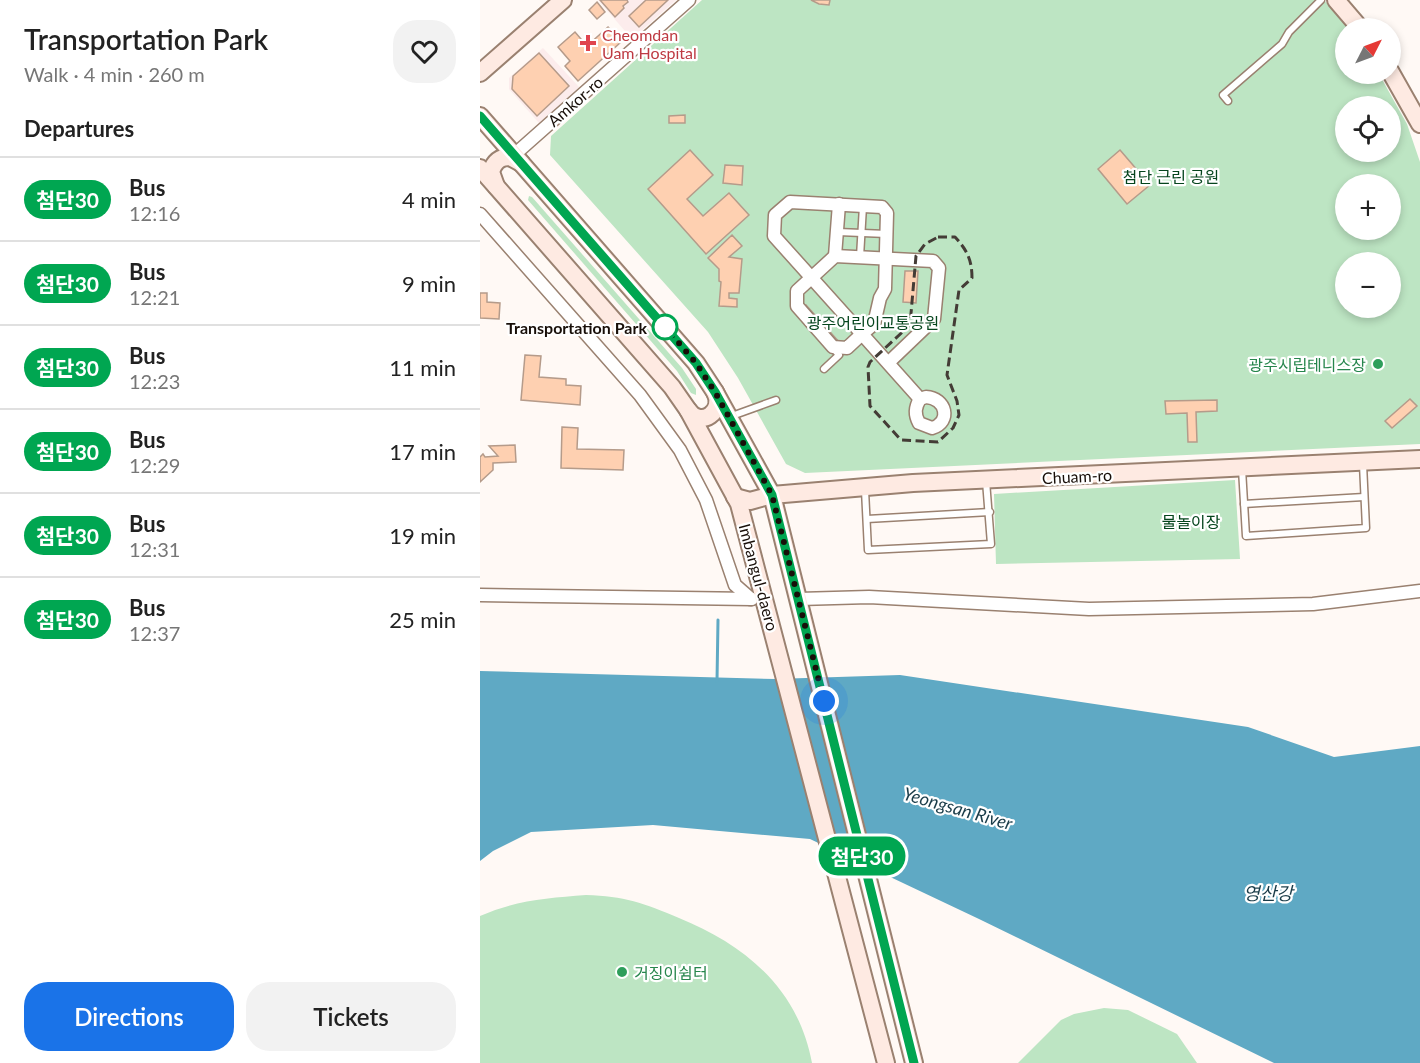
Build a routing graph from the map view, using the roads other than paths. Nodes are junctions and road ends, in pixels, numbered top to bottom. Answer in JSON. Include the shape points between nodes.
{"nodes":[{"id":1,"x":562,"y":0,"type":"edge"},
{"id":2,"x":689,"y":0,"type":"edge"},
{"id":3,"x":1321,"y":0,"type":"edge"},
{"id":4,"x":1336,"y":0,"type":"edge"},
{"id":5,"x":1351,"y":18,"type":"edge"},
{"id":6,"x":480,"y":73,"type":"edge"},
{"id":7,"x":1398,"y":84,"type":"edge"},
{"id":8,"x":1227,"y":101,"type":"dead end"},
{"id":9,"x":480,"y":116,"type":"edge"},
{"id":10,"x":1420,"y":124,"type":"edge"},
{"id":11,"x":518,"y":159,"type":"junction"},
{"id":12,"x":480,"y":168,"type":"edge"},
{"id":13,"x":498,"y":188,"type":"junction"},
{"id":14,"x":839,"y":204,"type":"junction"},
{"id":15,"x":864,"y":206,"type":"junction"},
{"id":16,"x":480,"y":214,"type":"edge"},
{"id":17,"x":838,"y":232,"type":"junction"},
{"id":18,"x":862,"y":232,"type":"junction"},
{"id":19,"x":886,"y":234,"type":"junction"},
{"id":20,"x":835,"y":256,"type":"junction"},
{"id":21,"x":860,"y":257,"type":"junction"},
{"id":22,"x":885,"y":258,"type":"junction"},
{"id":23,"x":811,"y":278,"type":"junction"},
{"id":24,"x":862,"y":334,"type":"junction"},
{"id":25,"x":832,"y":347,"type":"junction"},
{"id":26,"x":888,"y":363,"type":"junction"},
{"id":27,"x":824,"y":369,"type":"dead end"},
{"id":28,"x":715,"y":392,"type":"junction"},
{"id":29,"x":920,"y":399,"type":"dead end"},
{"id":30,"x":776,"y":400,"type":"dead end"},
{"id":31,"x":688,"y":410,"type":"junction"},
{"id":32,"x":729,"y":417,"type":"junction"},
{"id":33,"x":1420,"y":459,"type":"edge"},
{"id":34,"x":1362,"y":462,"type":"junction"},
{"id":35,"x":1242,"y":469,"type":"junction"},
{"id":36,"x":986,"y":481,"type":"junction"},
{"id":37,"x":864,"y":486,"type":"junction"},
{"id":38,"x":772,"y":495,"type":"junction"},
{"id":39,"x":735,"y":497,"type":"junction"},
{"id":40,"x":1364,"y":497,"type":"junction"},
{"id":41,"x":1244,"y":504,"type":"junction"},
{"id":42,"x":990,"y":512,"type":"junction"},
{"id":43,"x":867,"y":519,"type":"junction"},
{"id":44,"x":1420,"y":591,"type":"edge"},
{"id":45,"x":480,"y":595,"type":"edge"},
{"id":46,"x":758,"y":599,"type":"junction"},
{"id":47,"x":800,"y":605,"type":"junction"},
{"id":48,"x":886,"y":1063,"type":"edge"},
{"id":49,"x":914,"y":1063,"type":"edge"}],
"edges":[{"from":1,"to":6,"type":"main road"},
{"from":2,"to":11,"type":"street","name":"Amkor-ro"},
{"from":3,"to":8,"type":"lane","via":[[1281,44],[1223,95]]},
{"from":4,"to":5,"type":"main road"},
{"from":7,"to":10,"type":"main road"},
{"from":9,"to":11,"type":"main road","name":"Imbangul-daero"},
{"from":11,"to":13,"type":"main road","via":[[510,156],[495,162],[492,178]]},
{"from":11,"to":28,"type":"main road","name":"Imbangul-daero","via":[[696,363]]},
{"from":12,"to":13,"type":"main road","name":"Imbangul-daero"},
{"from":13,"to":31,"type":"main road","name":"Imbangul-daero"},
{"from":14,"to":15,"type":"street"},
{"from":14,"to":17,"type":"street"},
{"from":14,"to":23,"type":"street","via":[[790,201],[775,215],[774,236]]},
{"from":15,"to":18,"type":"lane"},
{"from":15,"to":19,"type":"street","via":[[882,207],[887,213]]},
{"from":16,"to":46,"type":"street","via":[[660,421],[699,485],[735,585]]},
{"from":17,"to":18,"type":"lane"},
{"from":17,"to":20,"type":"street"},
{"from":18,"to":19,"type":"lane"},
{"from":18,"to":21,"type":"lane"},
{"from":19,"to":22,"type":"street"},
{"from":20,"to":21,"type":"street"},
{"from":20,"to":23,"type":"street"},
{"from":21,"to":22,"type":"street"},
{"from":22,"to":24,"type":"street","via":[[885,289],[874,324]]},
{"from":22,"to":26,"type":"street","via":[[933,261],[939,268],[934,319]]},
{"from":23,"to":24,"type":"street"},
{"from":23,"to":25,"type":"street","via":[[797,291],[797,306]]},
{"from":24,"to":25,"type":"street","via":[[847,348]]},
{"from":24,"to":26,"type":"street"},
{"from":25,"to":27,"type":"lane","via":[[838,355]]},
{"from":26,"to":29,"type":"street"},
{"from":28,"to":31,"type":"main road","via":[[717,407],[711,415],[701,418]]},
{"from":28,"to":32,"type":"main road","name":"Imbangul-daero"},
{"from":30,"to":32,"type":"lane"},
{"from":31,"to":39,"type":"main road","name":"Imbangul-daero"},
{"from":32,"to":38,"type":"main road","name":"Imbangul-daero"},
{"from":33,"to":34,"type":"main road","name":"Chuam-ro"},
{"from":34,"to":35,"type":"main road","name":"Chuam-ro"},
{"from":34,"to":40,"type":"lane"},
{"from":35,"to":36,"type":"main road","name":"Chuam-ro"},
{"from":35,"to":41,"type":"lane"},
{"from":36,"to":37,"type":"main road","name":"Chuam-ro"},
{"from":36,"to":42,"type":"lane"},
{"from":37,"to":38,"type":"main road","name":"Chuam-ro"},
{"from":37,"to":43,"type":"lane"},
{"from":38,"to":39,"type":"main road","name":"Chuam-ro","via":[[750,501]]},
{"from":38,"to":47,"type":"main road","name":"Imbangul-daero"},
{"from":39,"to":46,"type":"main road","name":"Imbangul-daero"},
{"from":40,"to":41,"type":"lane"},
{"from":40,"to":41,"type":"lane","via":[[1366,528],[1246,536]]},
{"from":42,"to":43,"type":"lane"},
{"from":42,"to":43,"type":"lane","via":[[991,544],[868,550]]},
{"from":44,"to":47,"type":"street","via":[[1313,604],[1089,609],[869,597]]},
{"from":45,"to":46,"type":"street"},
{"from":46,"to":48,"type":"main road","name":"Imbangul-daero"},
{"from":47,"to":49,"type":"main road","name":"Imbangul-daero"}]}
